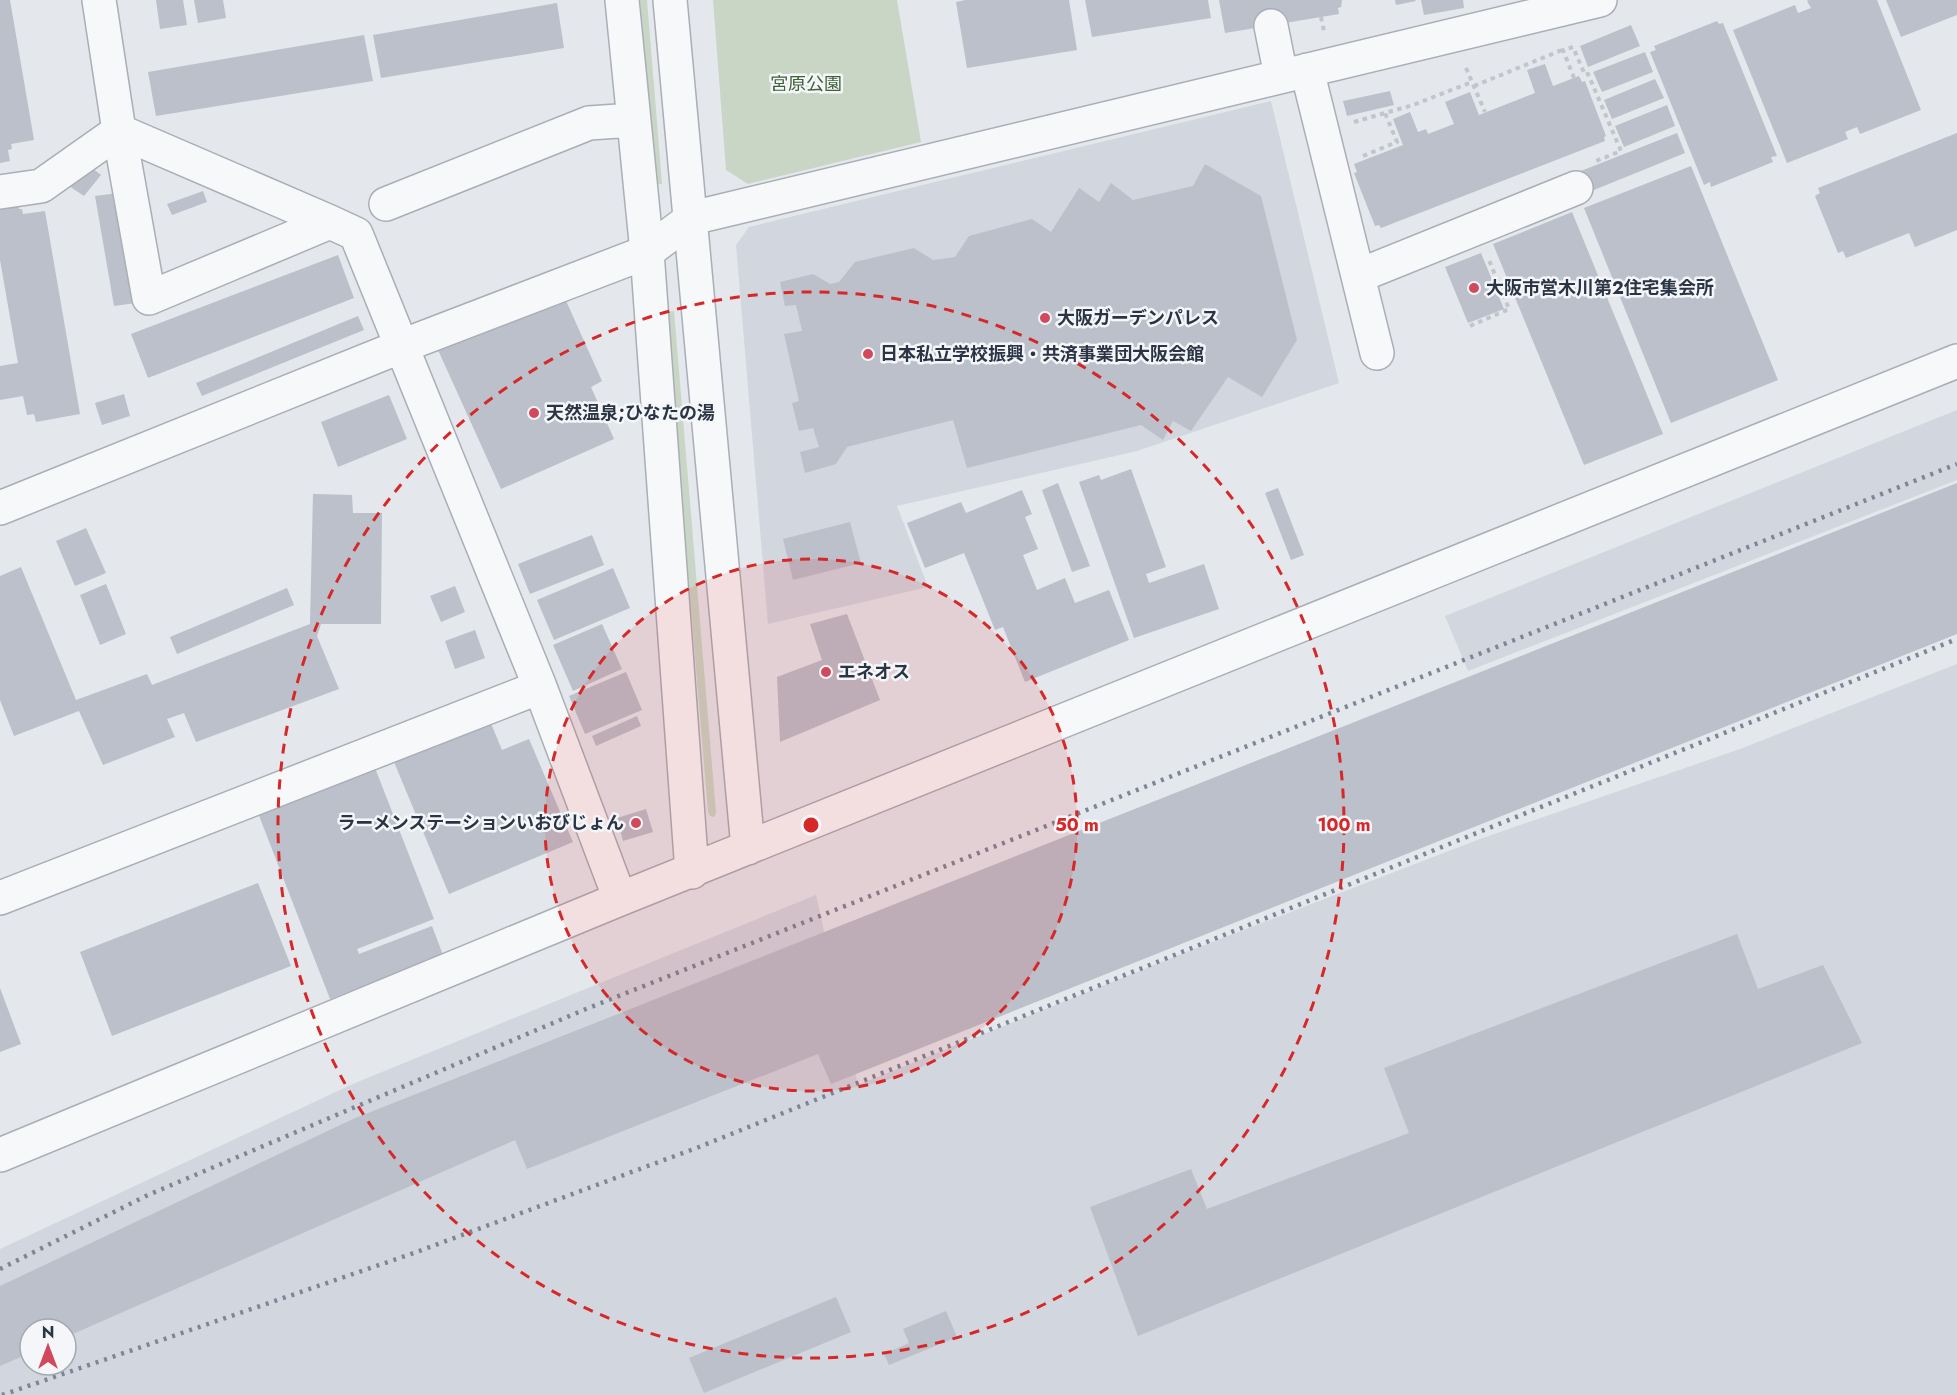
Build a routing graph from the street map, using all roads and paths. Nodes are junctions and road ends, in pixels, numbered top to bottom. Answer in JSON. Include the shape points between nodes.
{"nodes":[{"id":1,"x":99,"y":0,"type":"edge"},
{"id":2,"x":622,"y":0,"type":"edge"},
{"id":3,"x":670,"y":0,"type":"edge"},
{"id":4,"x":1600,"y":0,"type":"edge"},
{"id":5,"x":1505,"y":11,"type":"edge"},
{"id":6,"x":1271,"y":26,"type":"dead end"},
{"id":7,"x":1559,"y":42,"type":"dead end"},
{"id":8,"x":1563,"y":50,"type":"junction"},
{"id":9,"x":1463,"y":61,"type":"dead end"},
{"id":10,"x":1294,"y":73,"type":"junction"},
{"id":11,"x":1574,"y":78,"type":"dead end"},
{"id":12,"x":1473,"y":84,"type":"junction"},
{"id":13,"x":1485,"y":112,"type":"dead end"},
{"id":14,"x":1385,"y":113,"type":"junction"},
{"id":15,"x":633,"y":120,"type":"junction"},
{"id":16,"x":119,"y":131,"type":"junction"},
{"id":17,"x":1322,"y":131,"type":"junction"},
{"id":18,"x":1357,"y":158,"type":"dead end"},
{"id":19,"x":1576,"y":188,"type":"joint"},
{"id":20,"x":0,"y":192,"type":"edge"},
{"id":21,"x":386,"y":204,"type":"dead end"},
{"id":22,"x":692,"y":218,"type":"junction"},
{"id":23,"x":330,"y":222,"type":"junction"},
{"id":24,"x":1476,"y":228,"type":"junction"},
{"id":25,"x":647,"y":252,"type":"junction"},
{"id":26,"x":1358,"y":276,"type":"junction"},
{"id":27,"x":1470,"y":326,"type":"dead end"},
{"id":28,"x":402,"y":346,"type":"junction"},
{"id":29,"x":1377,"y":353,"type":"dead end"},
{"id":30,"x":1957,"y":361,"type":"edge"},
{"id":31,"x":0,"y":508,"type":"edge"},
{"id":32,"x":540,"y":687,"type":"junction"},
{"id":33,"x":748,"y":848,"type":"junction"},
{"id":34,"x":692,"y":872,"type":"junction"},
{"id":35,"x":0,"y":898,"type":"edge"},
{"id":36,"x":621,"y":899,"type":"junction"},
{"id":37,"x":0,"y":1155,"type":"edge"}],
"edges":[{"from":1,"to":16,"type":"street"},
{"from":2,"to":15,"type":"street"},
{"from":3,"to":22,"type":"street"},
{"from":4,"to":5,"type":"street"},
{"from":5,"to":10,"type":"street"},
{"from":6,"to":10,"type":"street"},
{"from":7,"to":8,"type":"path"},
{"from":8,"to":11,"type":"path"},
{"from":8,"to":12,"type":"path"},
{"from":8,"to":19,"type":"path","via":[[1573,47],[1621,151],[1576,169],[1583,186]]},
{"from":9,"to":12,"type":"path"},
{"from":10,"to":17,"type":"street"},
{"from":10,"to":22,"type":"street"},
{"from":12,"to":13,"type":"path"},
{"from":12,"to":14,"type":"path"},
{"from":14,"to":17,"type":"path"},
{"from":14,"to":18,"type":"path","via":[[1397,142]]},
{"from":15,"to":21,"type":"street","via":[[589,123]]},
{"from":15,"to":25,"type":"street"},
{"from":16,"to":20,"type":"street","via":[[41,186]]},
{"from":16,"to":23,"type":"street"},
{"from":16,"to":23,"type":"street","via":[[149,298]]},
{"from":17,"to":26,"type":"street"},
{"from":19,"to":24,"type":"street"},
{"from":22,"to":25,"type":"street"},
{"from":22,"to":33,"type":"street"},
{"from":23,"to":28,"type":"street","via":[[356,234]]},
{"from":24,"to":26,"type":"street"},
{"from":24,"to":27,"type":"path","via":[[1509,309]]},
{"from":25,"to":28,"type":"street"},
{"from":25,"to":34,"type":"street"},
{"from":26,"to":29,"type":"street"},
{"from":28,"to":31,"type":"street"},
{"from":28,"to":32,"type":"street"},
{"from":30,"to":33,"type":"street"},
{"from":32,"to":35,"type":"street"},
{"from":32,"to":36,"type":"street"},
{"from":33,"to":34,"type":"street"},
{"from":34,"to":36,"type":"street"},
{"from":36,"to":37,"type":"street"}]}
